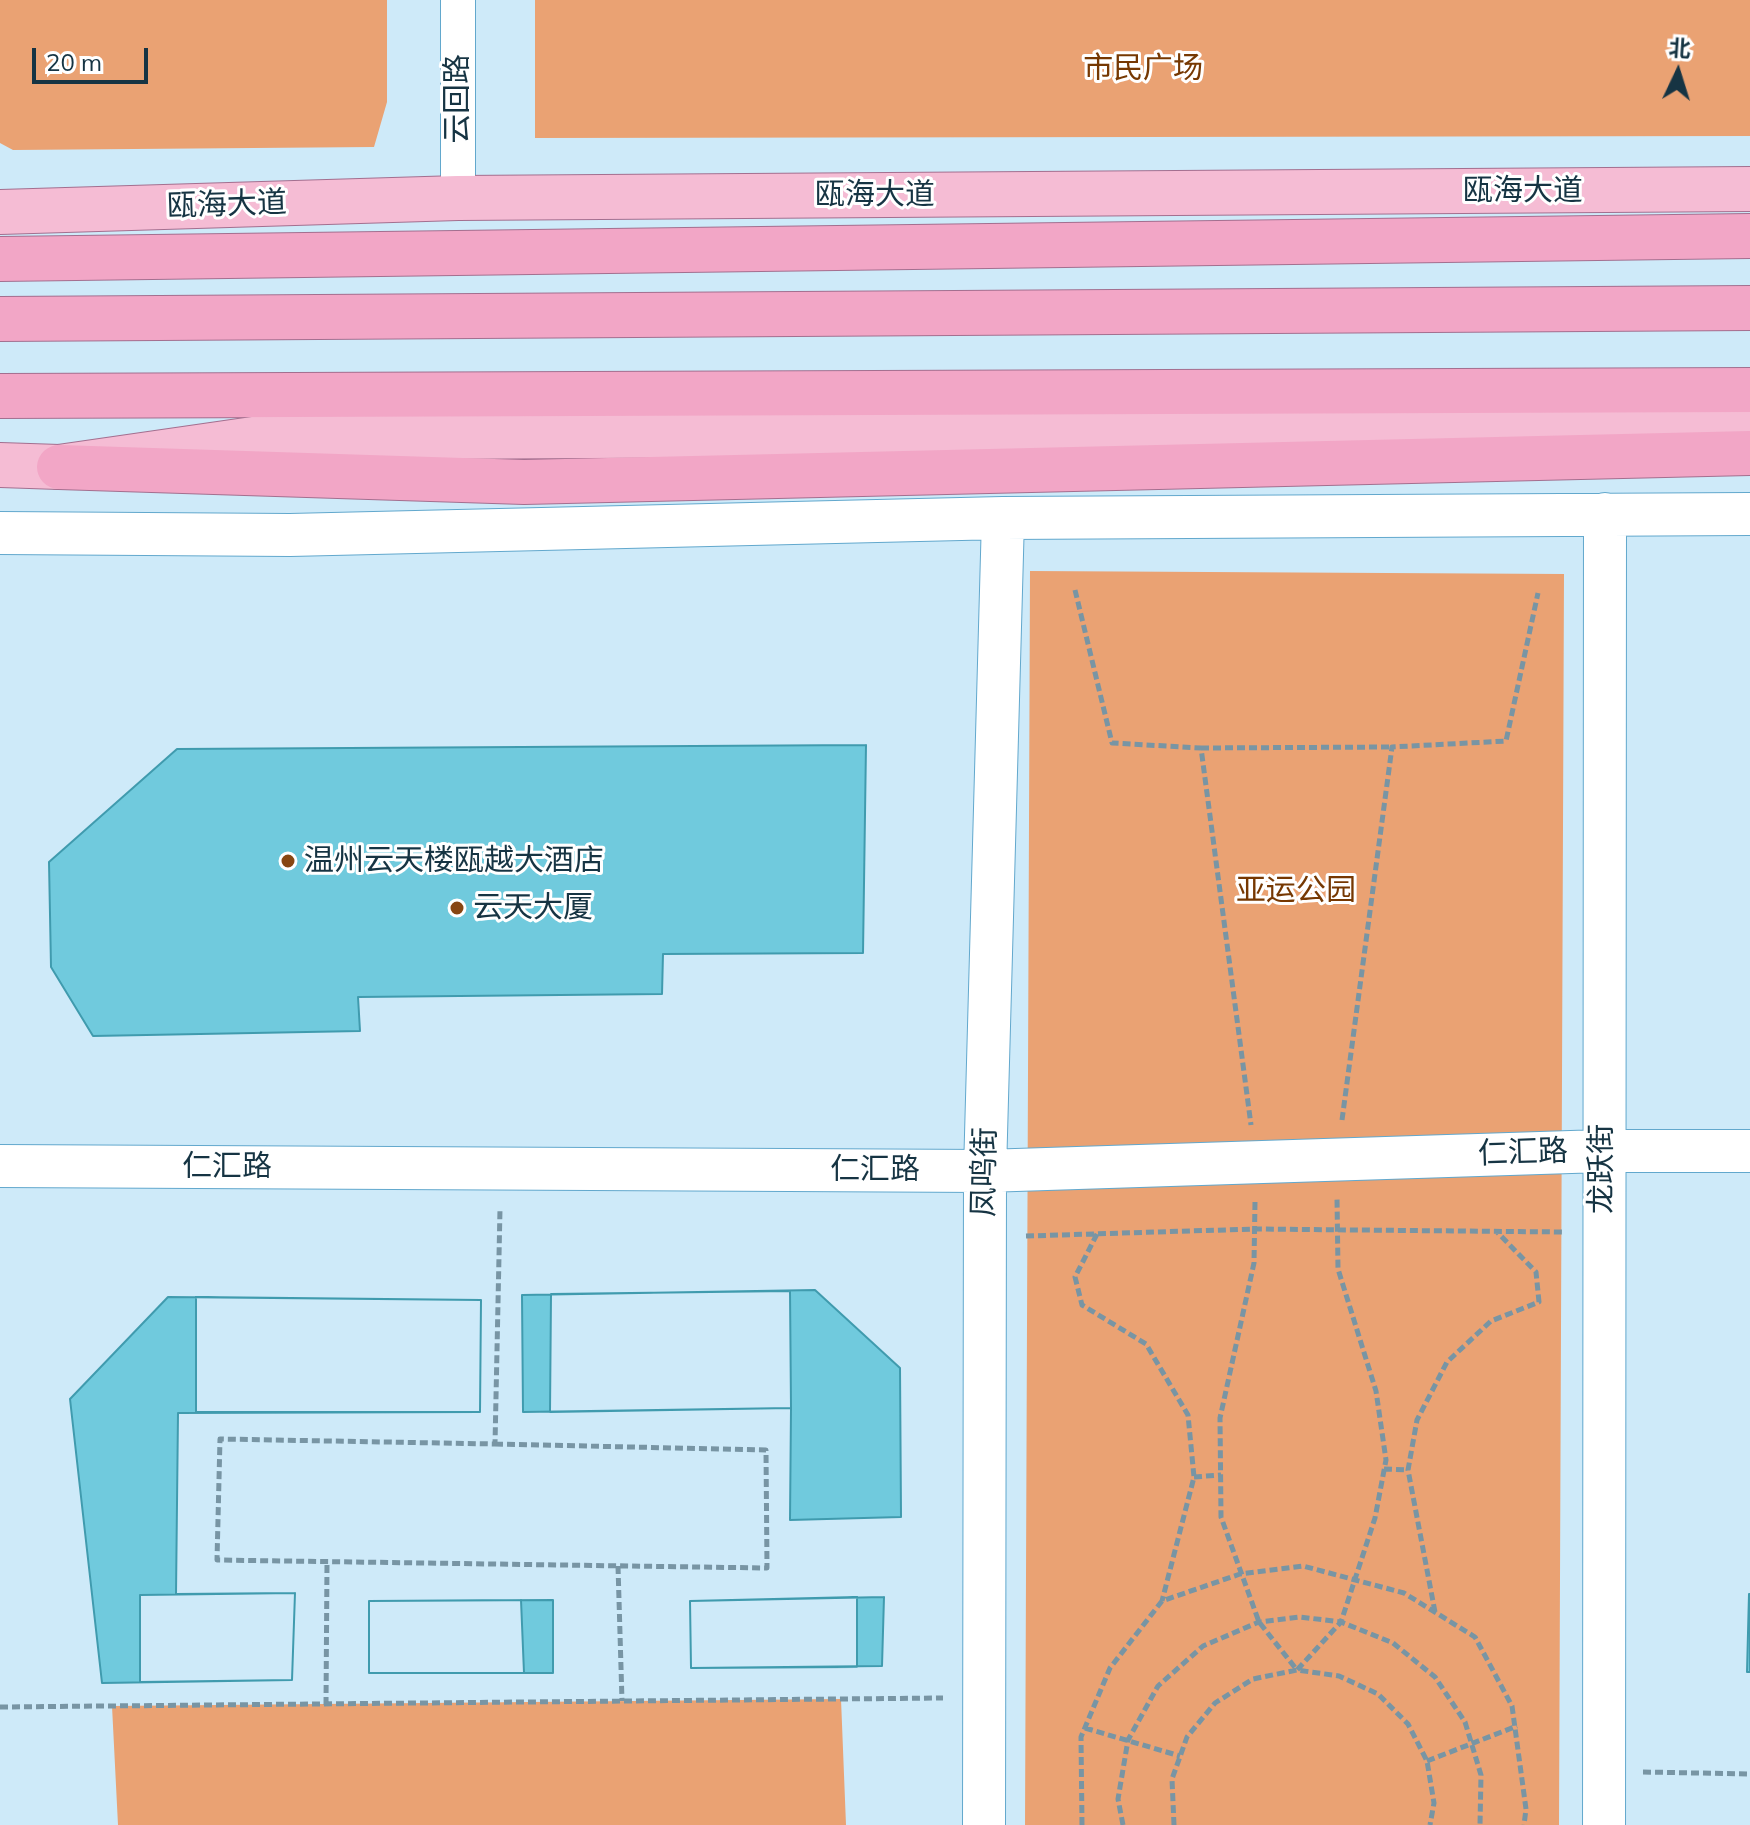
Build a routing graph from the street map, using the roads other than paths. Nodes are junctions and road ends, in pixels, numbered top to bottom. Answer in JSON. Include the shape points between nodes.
{"nodes":[{"id":1,"x":458,"y":0,"type":"edge"},
{"id":2,"x":1750,"y":189,"type":"edge"},
{"id":3,"x":458,"y":198,"type":"junction"},
{"id":4,"x":0,"y":212,"type":"edge"},
{"id":5,"x":1750,"y":236,"type":"edge"},
{"id":6,"x":0,"y":259,"type":"edge"},
{"id":7,"x":1750,"y":308,"type":"edge"},
{"id":8,"x":0,"y":319,"type":"edge"},
{"id":9,"x":1750,"y":390,"type":"edge"},
{"id":10,"x":0,"y":396,"type":"edge"},
{"id":11,"x":1750,"y":429,"type":"edge"},
{"id":12,"x":1750,"y":453,"type":"edge"},
{"id":13,"x":0,"y":465,"type":"edge"},
{"id":14,"x":59,"y":467,"type":"junction"},
{"id":15,"x":1605,"y":514,"type":"junction"},
{"id":16,"x":1750,"y":514,"type":"edge"},
{"id":17,"x":1003,"y":518,"type":"junction"},
{"id":18,"x":0,"y":533,"type":"edge"},
{"id":19,"x":1602,"y":1151,"type":"junction"},
{"id":20,"x":1750,"y":1151,"type":"edge"},
{"id":21,"x":0,"y":1166,"type":"edge"},
{"id":22,"x":985,"y":1171,"type":"junction"},
{"id":23,"x":984,"y":1825,"type":"edge"},
{"id":24,"x":1604,"y":1825,"type":"edge"}],
"edges":[{"from":1,"to":3,"type":"street","name":"云回路"},
{"from":2,"to":3,"type":"main road","name":"瓯海大道"},
{"from":3,"to":4,"type":"main road","name":"瓯海大道"},
{"from":5,"to":6,"type":"highway"},
{"from":7,"to":8,"type":"highway"},
{"from":9,"to":10,"type":"highway"},
{"from":11,"to":14,"type":"main road","via":[[260,438]]},
{"from":12,"to":14,"type":"highway","via":[[524,482]]},
{"from":13,"to":14,"type":"main road"},
{"from":15,"to":16,"type":"street"},
{"from":15,"to":17,"type":"street"},
{"from":15,"to":19,"type":"street","name":"龙跃街"},
{"from":17,"to":18,"type":"street","via":[[306,535]]},
{"from":17,"to":22,"type":"street","name":"凤鸣街"},
{"from":19,"to":20,"type":"street","name":"仁汇路"},
{"from":19,"to":22,"type":"street","name":"仁汇路"},
{"from":19,"to":24,"type":"street","name":"龙跃街"},
{"from":21,"to":22,"type":"street","name":"仁汇路"},
{"from":22,"to":23,"type":"street","name":"凤鸣街"}]}
